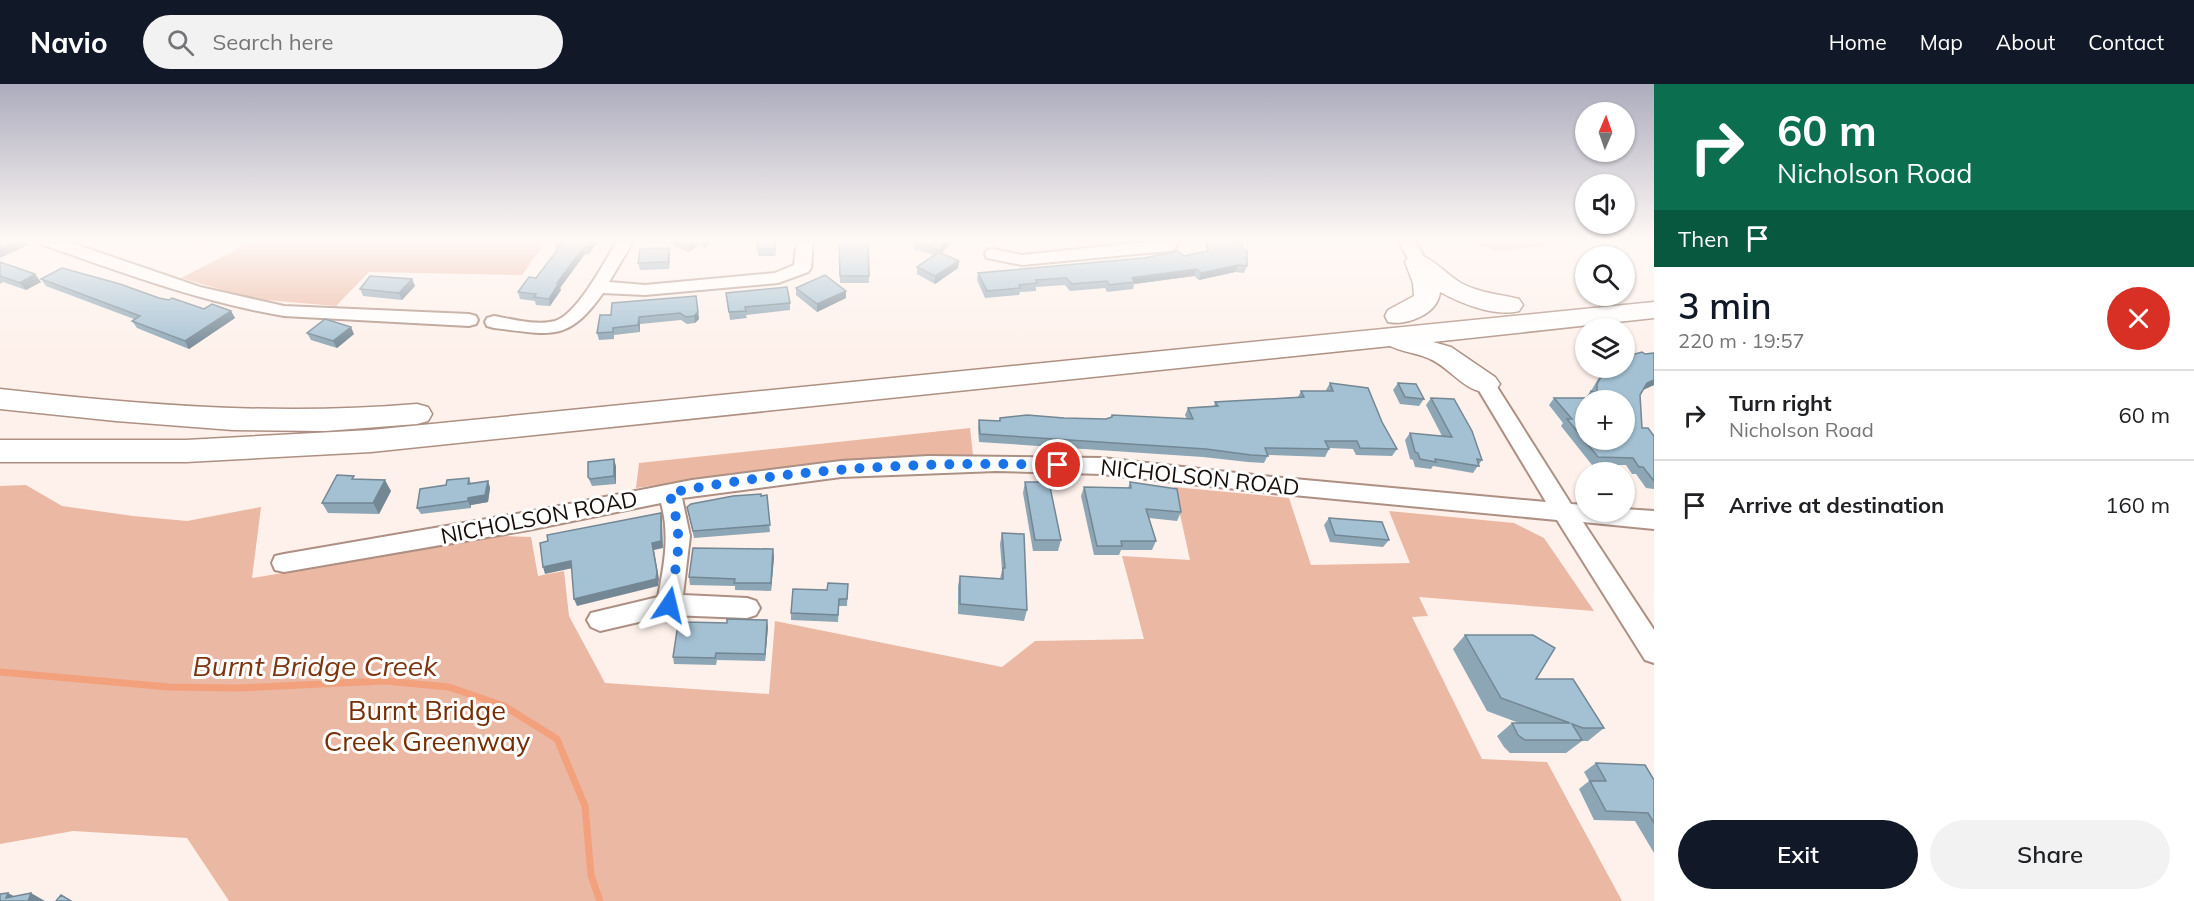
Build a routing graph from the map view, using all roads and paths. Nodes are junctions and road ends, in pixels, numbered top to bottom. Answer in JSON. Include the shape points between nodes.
{"nodes":[{"id":1,"x":156,"y":278,"type":"edge"},
{"id":2,"x":602,"y":278,"type":"edge"},
{"id":3,"x":777,"y":278,"type":"edge"},
{"id":4,"x":1423,"y":278,"type":"edge"},
{"id":5,"x":1440,"y":278,"type":"edge"},
{"id":6,"x":596,"y":287,"type":"junction"},
{"id":7,"x":1654,"y":291,"type":"edge"},
{"id":8,"x":1635,"y":293,"type":"edge"},
{"id":9,"x":1575,"y":302,"type":"edge"},
{"id":10,"x":1654,"y":310,"type":"edge"},
{"id":11,"x":1509,"y":315,"type":"junction"},
{"id":12,"x":1398,"y":316,"type":"junction"},
{"id":13,"x":469,"y":320,"type":"dead end"},
{"id":14,"x":494,"y":322,"type":"dead end"},
{"id":15,"x":1381,"y":339,"type":"junction"},
{"id":16,"x":1485,"y":384,"type":"junction"},
{"id":17,"x":0,"y":399,"type":"edge"},
{"id":18,"x":0,"y":412,"type":"edge"},
{"id":19,"x":277,"y":420,"type":"junction"},
{"id":20,"x":478,"y":431,"type":"junction"},
{"id":21,"x":0,"y":435,"type":"edge"},
{"id":22,"x":0,"y":451,"type":"edge"},
{"id":23,"x":669,"y":493,"type":"junction"},
{"id":24,"x":1563,"y":512,"type":"junction"},
{"id":25,"x":1654,"y":520,"type":"edge"},
{"id":26,"x":284,"y":563,"type":"dead end"},
{"id":27,"x":669,"y":605,"type":"junction"},
{"id":28,"x":747,"y":608,"type":"dead end"},
{"id":29,"x":600,"y":620,"type":"dead end"},
{"id":30,"x":1654,"y":651,"type":"edge"}],
"edges":[{"from":1,"to":13,"type":"street","via":[[261,308]]},
{"from":2,"to":6,"type":"street"},
{"from":3,"to":6,"type":"street","via":[[645,290]]},
{"from":4,"to":12,"type":"highway","via":[[1428,298],[1421,308]]},
{"from":5,"to":11,"type":"highway","via":[[1452,290]]},
{"from":6,"to":14,"type":"street","via":[[577,314],[557,326]]},
{"from":7,"to":8,"type":"highway"},
{"from":9,"to":11,"type":"highway"},
{"from":10,"to":11,"type":"highway"},
{"from":11,"to":12,"type":"highway"},
{"from":11,"to":15,"type":"highway"},
{"from":11,"to":16,"type":"highway","via":[[1472,343],[1471,355]]},
{"from":12,"to":19,"type":"highway","via":[[475,410]]},
{"from":15,"to":16,"type":"highway","via":[[1440,353]]},
{"from":15,"to":20,"type":"highway"},
{"from":16,"to":24,"type":"street"},
{"from":17,"to":19,"type":"highway","via":[[171,416]]},
{"from":18,"to":19,"type":"highway","via":[[168,423]]},
{"from":20,"to":21,"type":"highway","via":[[273,445]]},
{"from":20,"to":22,"type":"highway","via":[[174,453]]},
{"from":23,"to":24,"type":"street","name":"NICHOLSON ROAD","via":[[841,469],[996,463],[1102,466]]},
{"from":23,"to":26,"type":"street","name":"NICHOLSON ROAD"},
{"from":23,"to":27,"type":"street","via":[[677,515],[680,543]]},
{"from":24,"to":25,"type":"street","name":"NICHOLSON ROAD"},
{"from":24,"to":30,"type":"street"},
{"from":27,"to":28,"type":"street"},
{"from":27,"to":29,"type":"street"}]}
